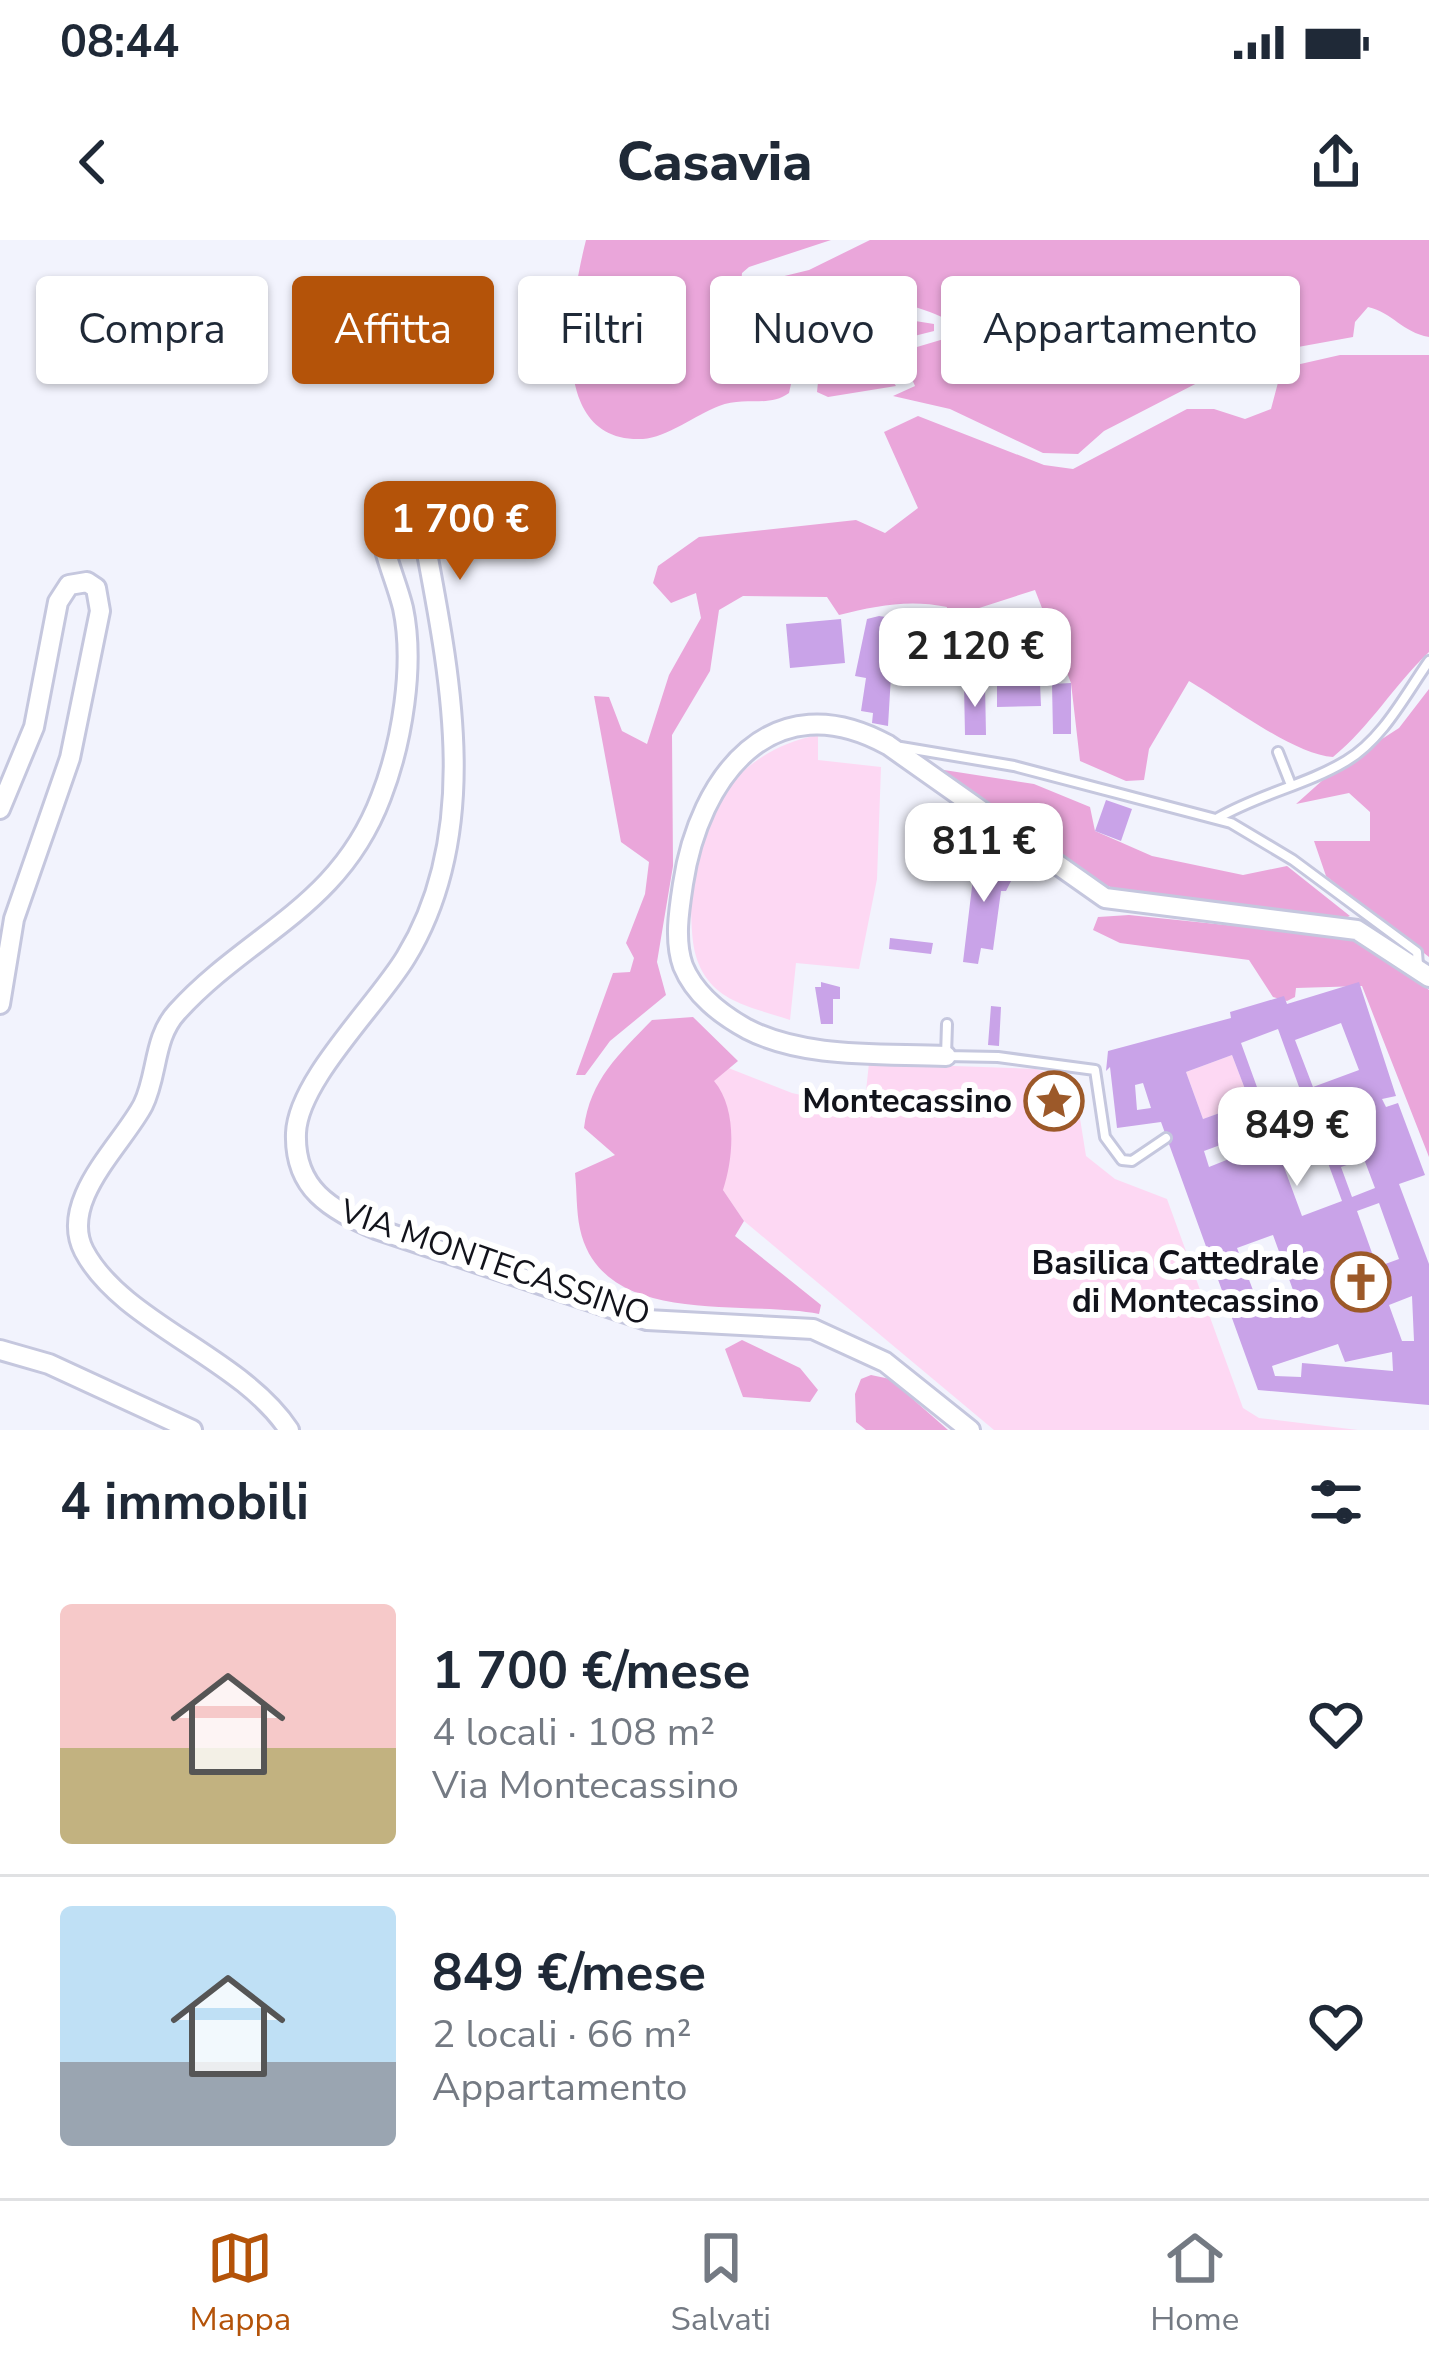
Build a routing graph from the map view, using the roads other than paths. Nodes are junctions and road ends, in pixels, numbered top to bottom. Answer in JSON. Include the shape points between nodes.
{"nodes":[{"id":1,"x":1429,"y":661,"type":"edge"},
{"id":2,"x":888,"y":745,"type":"junction"},
{"id":3,"x":1278,"y":752,"type":"dead end"},
{"id":4,"x":1291,"y":785,"type":"junction"},
{"id":5,"x":0,"y":809,"type":"edge"},
{"id":6,"x":1217,"y":819,"type":"junction"},
{"id":7,"x":1424,"y":973,"type":"edge"},
{"id":8,"x":0,"y":1004,"type":"edge"},
{"id":9,"x":947,"y":1024,"type":"dead end"},
{"id":10,"x":946,"y":1056,"type":"junction"},
{"id":11,"x":1166,"y":1138,"type":"dead end"},
{"id":12,"x":0,"y":1350,"type":"edge"},
{"id":13,"x":192,"y":1430,"type":"edge"},
{"id":14,"x":289,"y":1430,"type":"edge"},
{"id":15,"x":970,"y":1430,"type":"edge"}],
"edges":[{"from":1,"to":4,"type":"lane","via":[[1378,734],[1348,760]]},
{"from":2,"to":6,"type":"lane","via":[[1013,766]]},
{"from":2,"to":7,"type":"street","via":[[1105,898],[1357,930]]},
{"from":2,"to":10,"type":"street","via":[[848,727],[814,724],[775,735],[730,764],[704,802],[688,849],[682,964],[710,1006],[767,1036],[827,1050]]},
{"from":3,"to":4,"type":"lane"},
{"from":4,"to":6,"type":"lane"},
{"from":5,"to":8,"type":"street","via":[[34,727],[58,602],[69,585],[87,582],[100,611],[70,758],[14,919]]},
{"from":6,"to":7,"type":"lane","via":[[1293,860],[1417,952]]},
{"from":9,"to":10,"type":"lane"},
{"from":10,"to":11,"type":"lane","via":[[1095,1070],[1116,1156],[1132,1161]]},
{"from":12,"to":13,"type":"street"},
{"from":14,"to":15,"type":"street","name":"VIA MONTECASSINO","via":[[243,1382],[110,1282],[82,1247],[80,1213],[144,1103],[176,1013],[316,899],[369,824],[397,736],[407,661],[403,607],[380,520],[403,501],[421,521],[448,681],[447,842],[439,886],[406,957],[300,1110],[298,1161],[308,1186],[376,1229],[647,1320],[813,1329],[885,1362]]}]}
